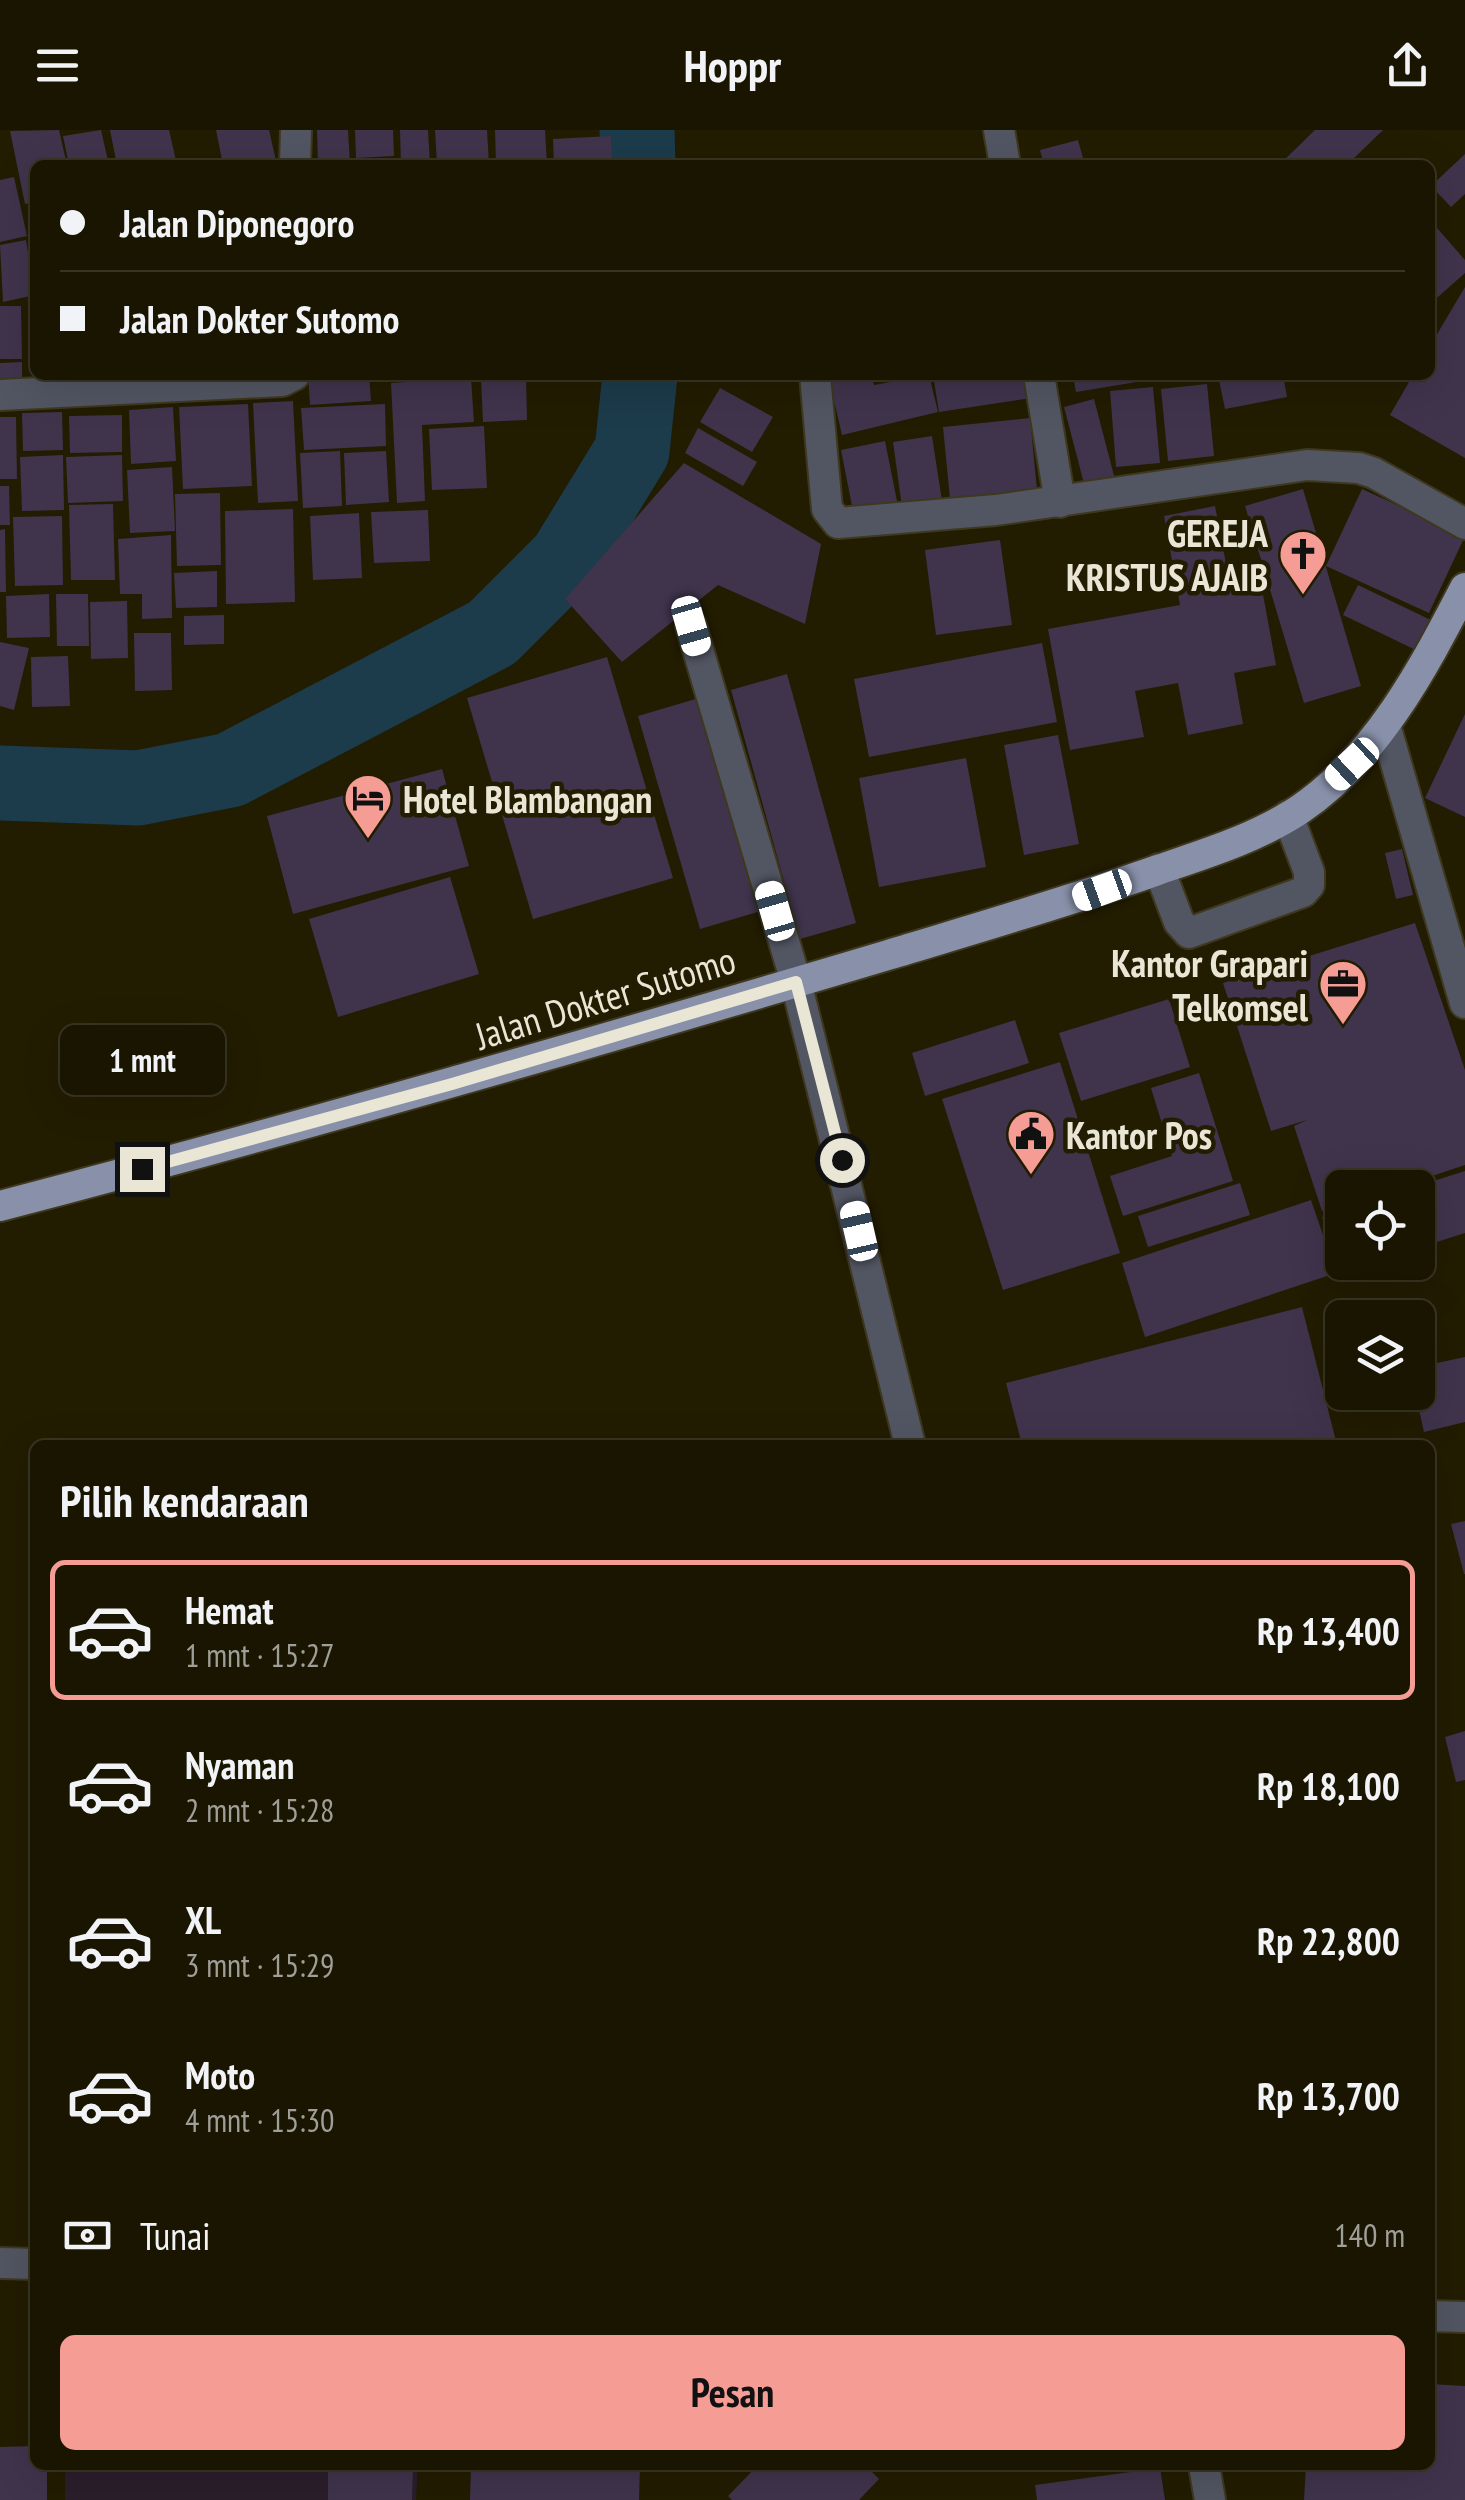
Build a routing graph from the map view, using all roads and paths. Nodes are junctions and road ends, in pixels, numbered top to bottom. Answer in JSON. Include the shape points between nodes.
{"nodes":[{"id":1,"x":296,"y":130,"type":"edge"},
{"id":2,"x":999,"y":130,"type":"edge"},
{"id":3,"x":296,"y":160,"type":"edge"},
{"id":4,"x":1004,"y":160,"type":"edge"},
{"id":5,"x":284,"y":380,"type":"edge"},
{"id":6,"x":815,"y":380,"type":"edge"},
{"id":7,"x":1040,"y":380,"type":"edge"},
{"id":8,"x":0,"y":395,"type":"edge"},
{"id":9,"x":1060,"y":502,"type":"junction"},
{"id":10,"x":1465,"y":524,"type":"edge"},
{"id":11,"x":1465,"y":588,"type":"edge"},
{"id":12,"x":691,"y":626,"type":"dead end"},
{"id":13,"x":1384,"y":725,"type":"junction"},
{"id":14,"x":1288,"y":816,"type":"junction"},
{"id":15,"x":1159,"y":869,"type":"junction"},
{"id":16,"x":796,"y":982,"type":"junction"},
{"id":17,"x":1465,"y":1003,"type":"edge"},
{"id":18,"x":0,"y":1206,"type":"edge"},
{"id":19,"x":909,"y":1440,"type":"edge"},
{"id":20,"x":0,"y":2263,"type":"edge"},
{"id":21,"x":30,"y":2264,"type":"edge"},
{"id":22,"x":1435,"y":2316,"type":"edge"},
{"id":23,"x":1465,"y":2317,"type":"edge"},
{"id":24,"x":1205,"y":2470,"type":"edge"},
{"id":25,"x":1210,"y":2500,"type":"edge"}],
"edges":[{"from":1,"to":3,"type":"street"},
{"from":2,"to":4,"type":"street"},
{"from":5,"to":8,"type":"street"},
{"from":6,"to":9,"type":"street","via":[[832,521],[846,525]]},
{"from":7,"to":9,"type":"street"},
{"from":9,"to":10,"type":"street","via":[[1247,472],[1342,466],[1394,482]]},
{"from":11,"to":13,"type":"main road","name":"Jalan Dokter Sutomo"},
{"from":12,"to":16,"type":"street"},
{"from":13,"to":14,"type":"main road","name":"Jalan Dokter Sutomo","via":[[1339,777]]},
{"from":13,"to":17,"type":"street"},
{"from":14,"to":15,"type":"main road","name":"Jalan Dokter Sutomo"},
{"from":14,"to":15,"type":"street","via":[[1309,872],[1303,892],[1188,933]]},
{"from":15,"to":16,"type":"main road","name":"Jalan Dokter Sutomo"},
{"from":16,"to":18,"type":"main road","name":"Jalan Dokter Sutomo","via":[[452,1084]]},
{"from":16,"to":19,"type":"street"},
{"from":20,"to":21,"type":"street"},
{"from":22,"to":23,"type":"street"},
{"from":24,"to":25,"type":"street"}]}
